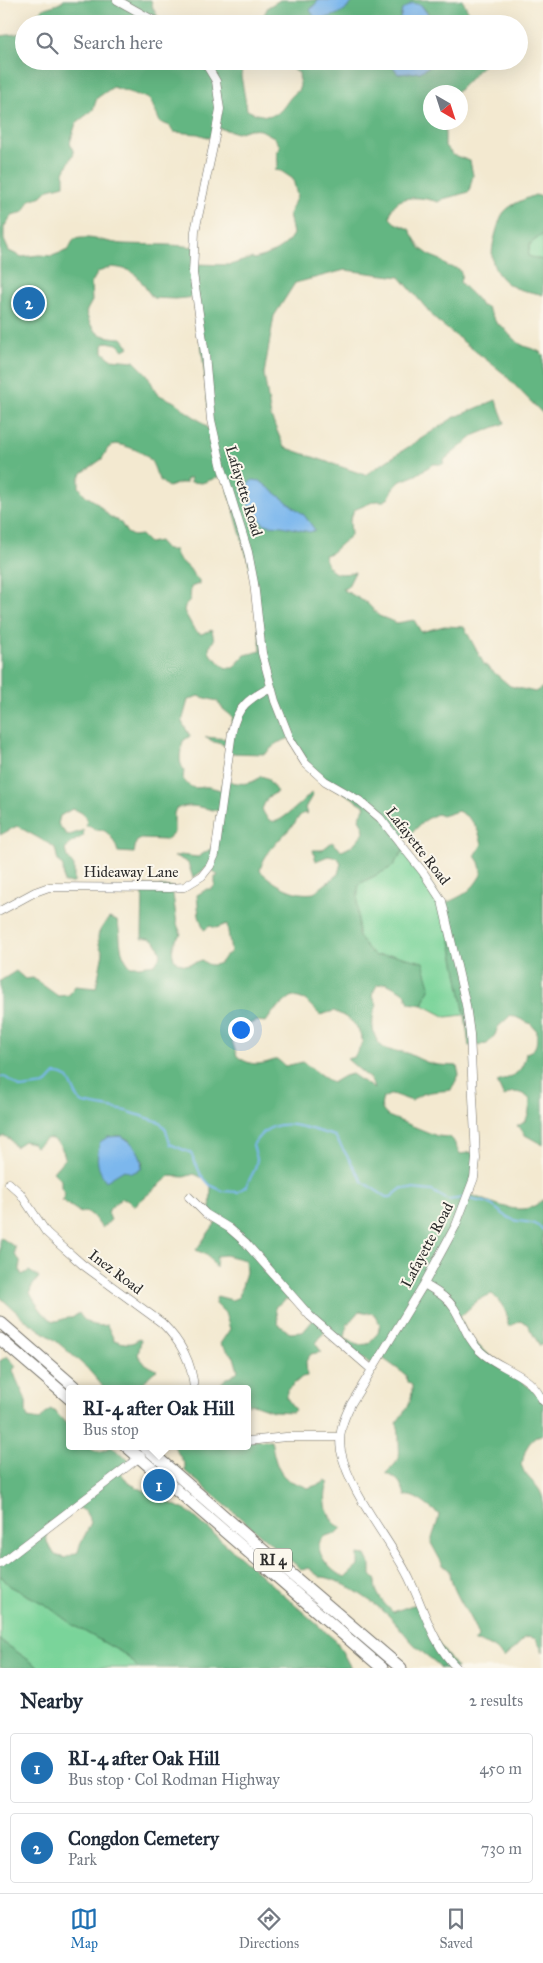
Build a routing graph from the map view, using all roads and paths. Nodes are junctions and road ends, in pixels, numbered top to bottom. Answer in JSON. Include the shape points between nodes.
{"nodes":[{"id":1,"x":118,"y":0,"type":"edge"},
{"id":2,"x":144,"y":15,"type":"edge"},
{"id":3,"x":209,"y":70,"type":"edge"},
{"id":4,"x":271,"y":687,"type":"junction"},
{"id":5,"x":0,"y":911,"type":"edge"},
{"id":6,"x":9,"y":1183,"type":"dead end"},
{"id":7,"x":189,"y":1197,"type":"dead end"},
{"id":8,"x":424,"y":1284,"type":"junction"},
{"id":9,"x":0,"y":1322,"type":"edge"},
{"id":10,"x":0,"y":1338,"type":"edge"},
{"id":11,"x":371,"y":1369,"type":"junction"},
{"id":12,"x":72,"y":1385,"type":"edge"},
{"id":13,"x":193,"y":1385,"type":"edge"},
{"id":14,"x":66,"y":1395,"type":"edge"},
{"id":15,"x":543,"y":1401,"type":"edge"},
{"id":16,"x":340,"y":1437,"type":"junction"},
{"id":17,"x":251,"y":1441,"type":"edge"},
{"id":18,"x":146,"y":1450,"type":"edge"},
{"id":19,"x":0,"y":1564,"type":"edge"},
{"id":20,"x":382,"y":1668,"type":"edge"},
{"id":21,"x":401,"y":1668,"type":"edge"},
{"id":22,"x":457,"y":1668,"type":"edge"}],
"edges":[{"from":1,"to":2,"type":"street"},
{"from":3,"to":4,"type":"street","name":"Lafayette Road","via":[[216,81],[220,109],[195,231],[194,276],[211,420],[248,552],[262,653]]},
{"from":4,"to":5,"type":"street","name":"Hideaway Lane","via":[[244,703],[236,716],[218,843],[210,866],[202,876],[184,887],[49,887]]},
{"from":4,"to":8,"type":"street","name":"Lafayette Road","via":[[290,739],[305,763],[325,781],[360,801],[380,818],[424,872],[442,900],[470,1034],[476,1160],[474,1178],[456,1225]]},
{"from":6,"to":13,"type":"street","name":"Inez Road","via":[[20,1193],[46,1232],[82,1265],[172,1333],[191,1368]]},
{"from":7,"to":11,"type":"street","via":[[206,1214],[245,1242],[310,1316]]},
{"from":8,"to":11,"type":"street","name":"Lafayette Road"},
{"from":8,"to":15,"type":"street","via":[[449,1302],[479,1350],[527,1380]]},
{"from":9,"to":12,"type":"highway"},
{"from":10,"to":14,"type":"highway"},
{"from":11,"to":16,"type":"street","name":"Lafayette Road","via":[[342,1421]]},
{"from":16,"to":17,"type":"street"},
{"from":16,"to":22,"type":"street","name":"Lafayette Road","via":[[341,1453],[350,1477],[408,1577],[437,1643]]},
{"from":18,"to":19,"type":"street"},
{"from":18,"to":20,"type":"highway","number":"RI 4"},
{"from":18,"to":21,"type":"highway","number":"RI 4"}]}
